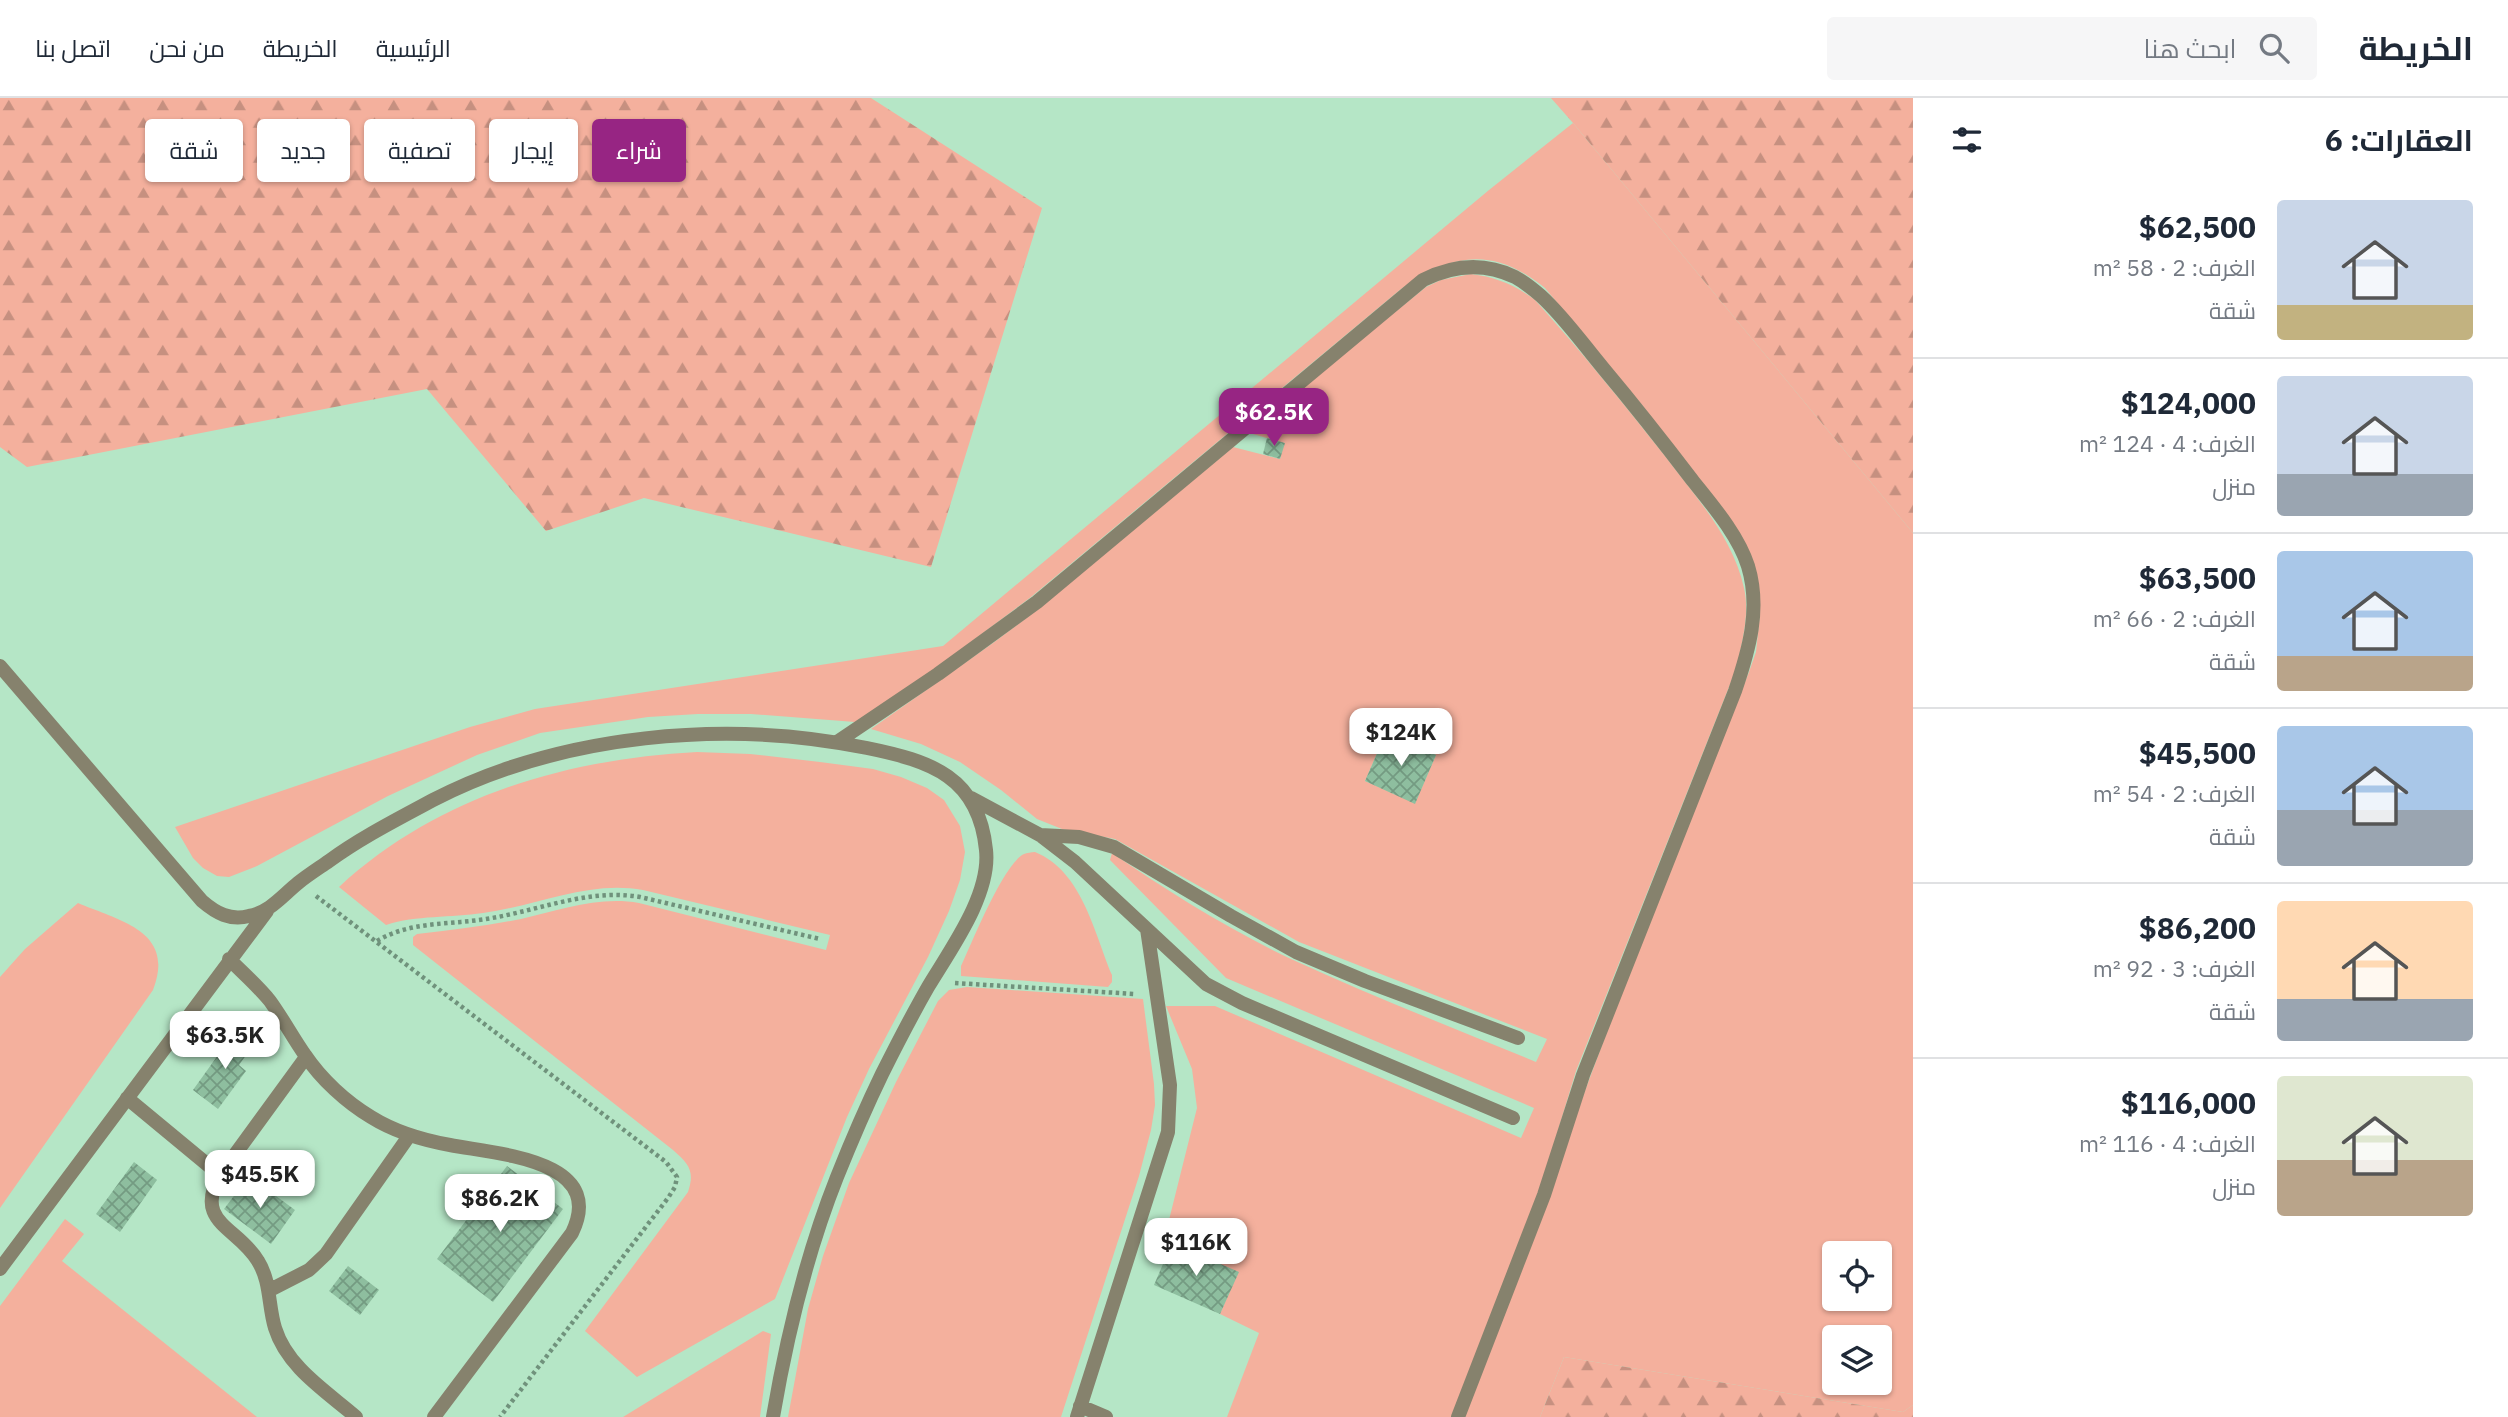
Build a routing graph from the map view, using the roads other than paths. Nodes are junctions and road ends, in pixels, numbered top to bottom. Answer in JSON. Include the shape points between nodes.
{"nodes":[{"id":1,"x":0,"y":666,"type":"edge"},
{"id":2,"x":837,"y":742,"type":"junction"},
{"id":3,"x":971,"y":798,"type":"junction"},
{"id":4,"x":1040,"y":835,"type":"junction"},
{"id":5,"x":268,"y":910,"type":"junction"},
{"id":6,"x":1147,"y":929,"type":"junction"},
{"id":7,"x":229,"y":959,"type":"junction"},
{"id":8,"x":1518,"y":1038,"type":"dead end"},
{"id":9,"x":306,"y":1057,"type":"junction"},
{"id":10,"x":127,"y":1098,"type":"junction"},
{"id":11,"x":1513,"y":1118,"type":"dead end"},
{"id":12,"x":410,"y":1136,"type":"junction"},
{"id":13,"x":220,"y":1175,"type":"junction"},
{"id":14,"x":0,"y":1269,"type":"edge"},
{"id":15,"x":270,"y":1290,"type":"junction"},
{"id":16,"x":1079,"y":1412,"type":"edge"},
{"id":17,"x":356,"y":1417,"type":"edge"},
{"id":18,"x":434,"y":1417,"type":"edge"},
{"id":19,"x":773,"y":1417,"type":"edge"},
{"id":20,"x":1106,"y":1417,"type":"edge"},
{"id":21,"x":1458,"y":1417,"type":"edge"}],
"edges":[{"from":1,"to":5,"type":"lane","via":[[202,901],[233,918]]},
{"from":2,"to":3,"type":"lane","via":[[932,767]]},
{"from":2,"to":5,"type":"lane","via":[[686,736],[603,743],[514,765],[435,799],[370,835],[298,883]]},
{"from":2,"to":21,"type":"lane","via":[[1037,602],[1423,280],[1457,268],[1484,268],[1516,278],[1551,306],[1641,414],[1739,545],[1753,590],[1752,632],[1735,691],[1583,1075],[1544,1195]]},
{"from":3,"to":4,"type":"lane"},
{"from":3,"to":19,"type":"lane","via":[[982,824],[987,855],[982,886],[881,1075],[836,1178],[795,1304]]},
{"from":4,"to":6,"type":"lane"},
{"from":4,"to":8,"type":"lane","via":[[1114,847],[1296,951]]},
{"from":5,"to":7,"type":"lane"},
{"from":6,"to":11,"type":"lane","via":[[1206,984],[1242,1003]]},
{"from":6,"to":16,"type":"lane","via":[[1170,1085],[1168,1132]]},
{"from":7,"to":9,"type":"lane","via":[[268,999]]},
{"from":7,"to":10,"type":"lane"},
{"from":9,"to":12,"type":"lane","via":[[335,1090],[370,1116]]},
{"from":9,"to":13,"type":"lane"},
{"from":10,"to":13,"type":"lane"},
{"from":10,"to":14,"type":"lane"},
{"from":12,"to":15,"type":"lane","via":[[326,1254],[309,1270]]},
{"from":12,"to":18,"type":"lane","via":[[542,1163],[572,1186],[580,1200],[572,1233]]},
{"from":13,"to":15,"type":"lane","via":[[212,1189],[213,1213],[257,1259]]},
{"from":15,"to":17,"type":"lane","via":[[273,1319],[294,1364]]},
{"from":16,"to":20,"type":"lane"}]}
